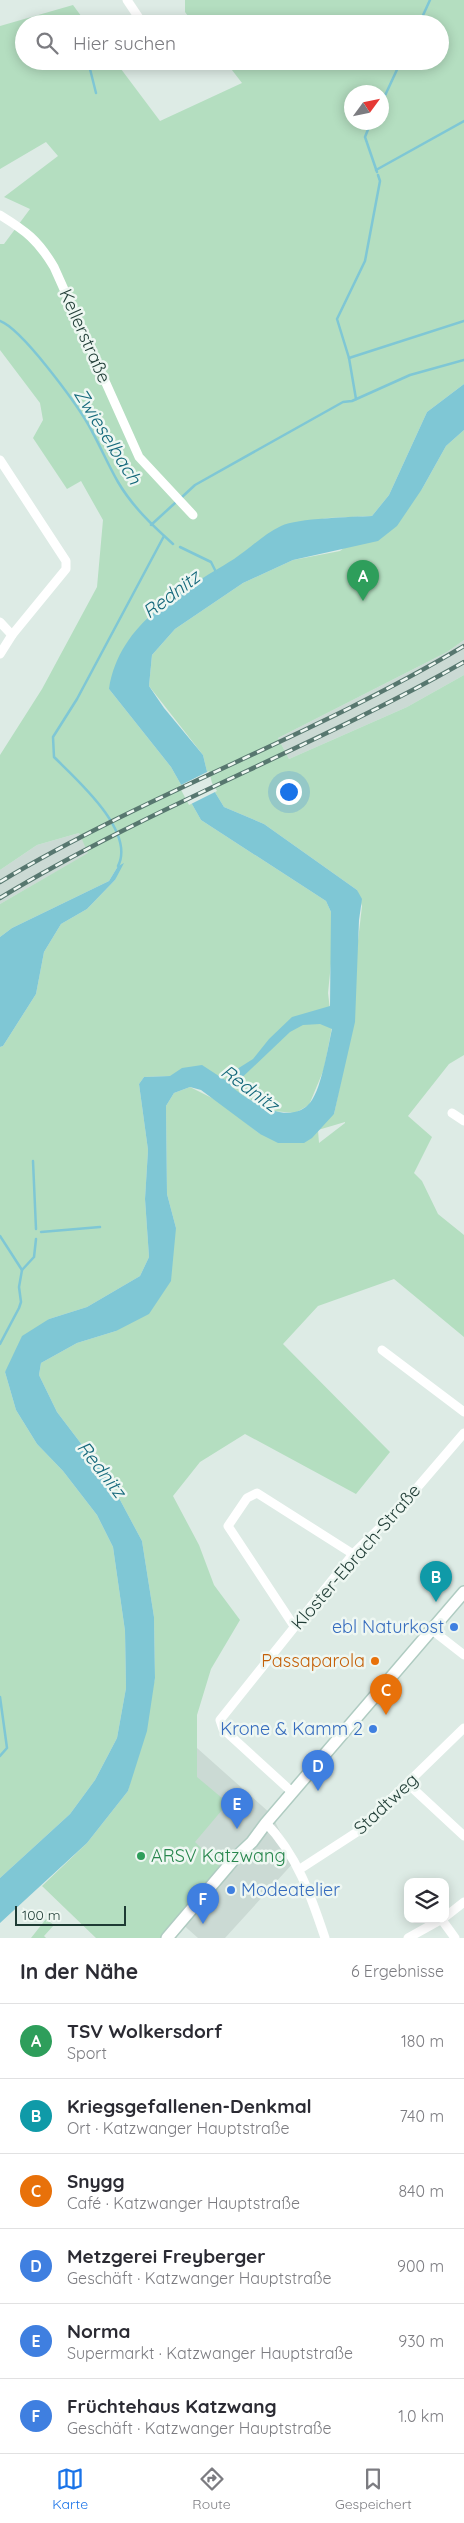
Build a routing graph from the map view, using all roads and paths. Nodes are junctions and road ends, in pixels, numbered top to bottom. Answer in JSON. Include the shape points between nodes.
{"nodes":[{"id":1,"x":127,"y":0,"type":"edge"},
{"id":2,"x":138,"y":15,"type":"edge"},
{"id":3,"x":0,"y":215,"type":"edge"},
{"id":4,"x":0,"y":460,"type":"edge"},
{"id":5,"x":193,"y":515,"type":"dead end"},
{"id":6,"x":0,"y":622,"type":"edge"},
{"id":7,"x":12,"y":635,"type":"junction"},
{"id":8,"x":0,"y":654,"type":"edge"},
{"id":9,"x":452,"y":1113,"type":"dead end"},
{"id":10,"x":464,"y":1121,"type":"edge"},
{"id":11,"x":382,"y":1350,"type":"dead end"},
{"id":12,"x":464,"y":1412,"type":"edge"},
{"id":13,"x":464,"y":1433,"type":"edge"},
{"id":14,"x":354,"y":1554,"type":"junction"},
{"id":15,"x":464,"y":1592,"type":"edge"},
{"id":16,"x":294,"y":1626,"type":"junction"},
{"id":17,"x":432,"y":1630,"type":"junction"},
{"id":18,"x":464,"y":1655,"type":"edge"},
{"id":19,"x":464,"y":1728,"type":"edge"},
{"id":20,"x":408,"y":1784,"type":"junction"},
{"id":21,"x":292,"y":1792,"type":"junction"},
{"id":22,"x":266,"y":1823,"type":"junction"},
{"id":23,"x":464,"y":1836,"type":"edge"},
{"id":24,"x":300,"y":1869,"type":"junction"},
{"id":25,"x":464,"y":1902,"type":"edge"},
{"id":26,"x":449,"y":1914,"type":"edge"},
{"id":27,"x":436,"y":1923,"type":"edge"},
{"id":28,"x":445,"y":1923,"type":"edge"},
{"id":29,"x":166,"y":1938,"type":"edge"},
{"id":30,"x":324,"y":1938,"type":"edge"},
{"id":31,"x":408,"y":1938,"type":"edge"},
{"id":32,"x":454,"y":1938,"type":"edge"}],
"edges":[{"from":1,"to":2,"type":"street"},
{"from":3,"to":5,"type":"street","name":"Kellerstraße","via":[[42,246],[139,457]]},
{"from":4,"to":7,"type":"street","via":[[66,561],[66,569]]},
{"from":6,"to":7,"type":"street"},
{"from":7,"to":8,"type":"street"},
{"from":9,"to":10,"type":"street"},
{"from":11,"to":12,"type":"street"},
{"from":13,"to":14,"type":"street","name":"Kloster-Ebrach-Straße","via":[[398,1510]]},
{"from":14,"to":16,"type":"street","name":"Kloster-Ebrach-Straße"},
{"from":14,"to":16,"type":"street","via":[[257,1493],[246,1498],[228,1526]]},
{"from":15,"to":17,"type":"main road"},
{"from":16,"to":21,"type":"street","name":"Kloster-Ebrach-Straße","via":[[220,1720],[223,1729]]},
{"from":17,"to":18,"type":"street"},
{"from":17,"to":21,"type":"main road"},
{"from":19,"to":20,"type":"street","name":"Stadtweg"},
{"from":20,"to":23,"type":"street"},
{"from":20,"to":24,"type":"street","name":"Stadtweg","via":[[357,1832]]},
{"from":21,"to":22,"type":"main road"},
{"from":22,"to":24,"type":"street"},
{"from":22,"to":29,"type":"main road","via":[[247,1838],[235,1858]]},
{"from":24,"to":30,"type":"street"},
{"from":25,"to":26,"type":"street"},
{"from":27,"to":31,"type":"street"},
{"from":28,"to":32,"type":"street"}]}
